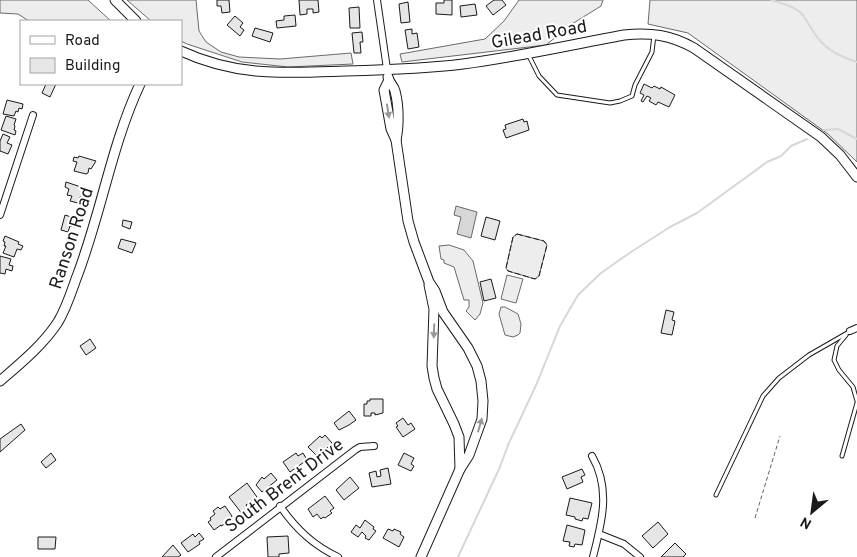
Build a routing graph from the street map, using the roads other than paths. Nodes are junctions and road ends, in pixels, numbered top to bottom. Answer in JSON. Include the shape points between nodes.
{"nodes":[{"id":1,"x":115,"y":0,"type":"edge"},
{"id":2,"x":377,"y":0,"type":"edge"},
{"id":3,"x":135,"y":20,"type":"edge"},
{"id":4,"x":654,"y":34,"type":"junction"},
{"id":5,"x":182,"y":51,"type":"edge"},
{"id":6,"x":528,"y":53,"type":"junction"},
{"id":7,"x":387,"y":70,"type":"junction"},
{"id":8,"x":140,"y":85,"type":"edge"},
{"id":9,"x":33,"y":115,"type":"dead end"},
{"id":10,"x":857,"y":177,"type":"edge"},
{"id":11,"x":1,"y":205,"type":"edge"},
{"id":12,"x":0,"y":214,"type":"edge"},
{"id":13,"x":428,"y":282,"type":"junction"},
{"id":14,"x":857,"y":328,"type":"edge"},
{"id":15,"x":850,"y":331,"type":"junction"},
{"id":16,"x":0,"y":381,"type":"edge"},
{"id":17,"x":857,"y":402,"type":"edge"},
{"id":18,"x":374,"y":446,"type":"dead end"},
{"id":19,"x":592,"y":456,"type":"dead end"},
{"id":20,"x":842,"y":456,"type":"dead end"},
{"id":21,"x":460,"y":469,"type":"junction"},
{"id":22,"x":716,"y":495,"type":"dead end"},
{"id":23,"x":280,"y":506,"type":"junction"},
{"id":24,"x":599,"y":534,"type":"junction"},
{"id":25,"x":216,"y":557,"type":"edge"},
{"id":26,"x":338,"y":557,"type":"edge"},
{"id":27,"x":421,"y":557,"type":"edge"},
{"id":28,"x":593,"y":557,"type":"edge"},
{"id":29,"x":640,"y":557,"type":"edge"}],
"edges":[{"from":1,"to":3,"type":"street"},
{"from":2,"to":7,"type":"street"},
{"from":4,"to":6,"type":"street","name":"Gilead Road","via":[[624,35]]},
{"from":4,"to":6,"type":"lane","via":[[652,52],[632,96],[610,103],[557,95],[539,76]]},
{"from":4,"to":10,"type":"street","name":"Gilead Road","via":[[688,44],[737,77],[821,137]]},
{"from":5,"to":7,"type":"street","name":"Gilead Road","via":[[217,65],[260,72]]},
{"from":6,"to":7,"type":"street","name":"Gilead Road","via":[[461,64]]},
{"from":7,"to":13,"type":"street","via":[[388,82],[384,90],[396,140],[410,231]]},
{"from":8,"to":16,"type":"street","name":"Ranson Road","via":[[116,147],[83,262],[62,314],[44,341]]},
{"from":9,"to":11,"type":"street"},
{"from":11,"to":12,"type":"street"},
{"from":13,"to":21,"type":"street","one_way":true,"via":[[434,309],[434,378],[459,437]]},
{"from":21,"to":13,"type":"street","one_way":true,"via":[[469,455],[482,419],[481,381],[468,348]]},
{"from":14,"to":15,"type":"street"},
{"from":15,"to":17,"type":"lane","via":[[837,346],[834,360],[854,388]]},
{"from":15,"to":22,"type":"lane","via":[[809,355],[779,378],[764,396]]},
{"from":17,"to":20,"type":"lane"},
{"from":18,"to":23,"type":"street","name":"South Brent Drive","via":[[355,450]]},
{"from":19,"to":24,"type":"street","via":[[599,467],[604,495]]},
{"from":21,"to":27,"type":"street"},
{"from":23,"to":25,"type":"street","name":"South Brent Drive"},
{"from":23,"to":26,"type":"street","via":[[307,538]]},
{"from":24,"to":28,"type":"street"},
{"from":24,"to":29,"type":"street","via":[[624,544]]}]}
